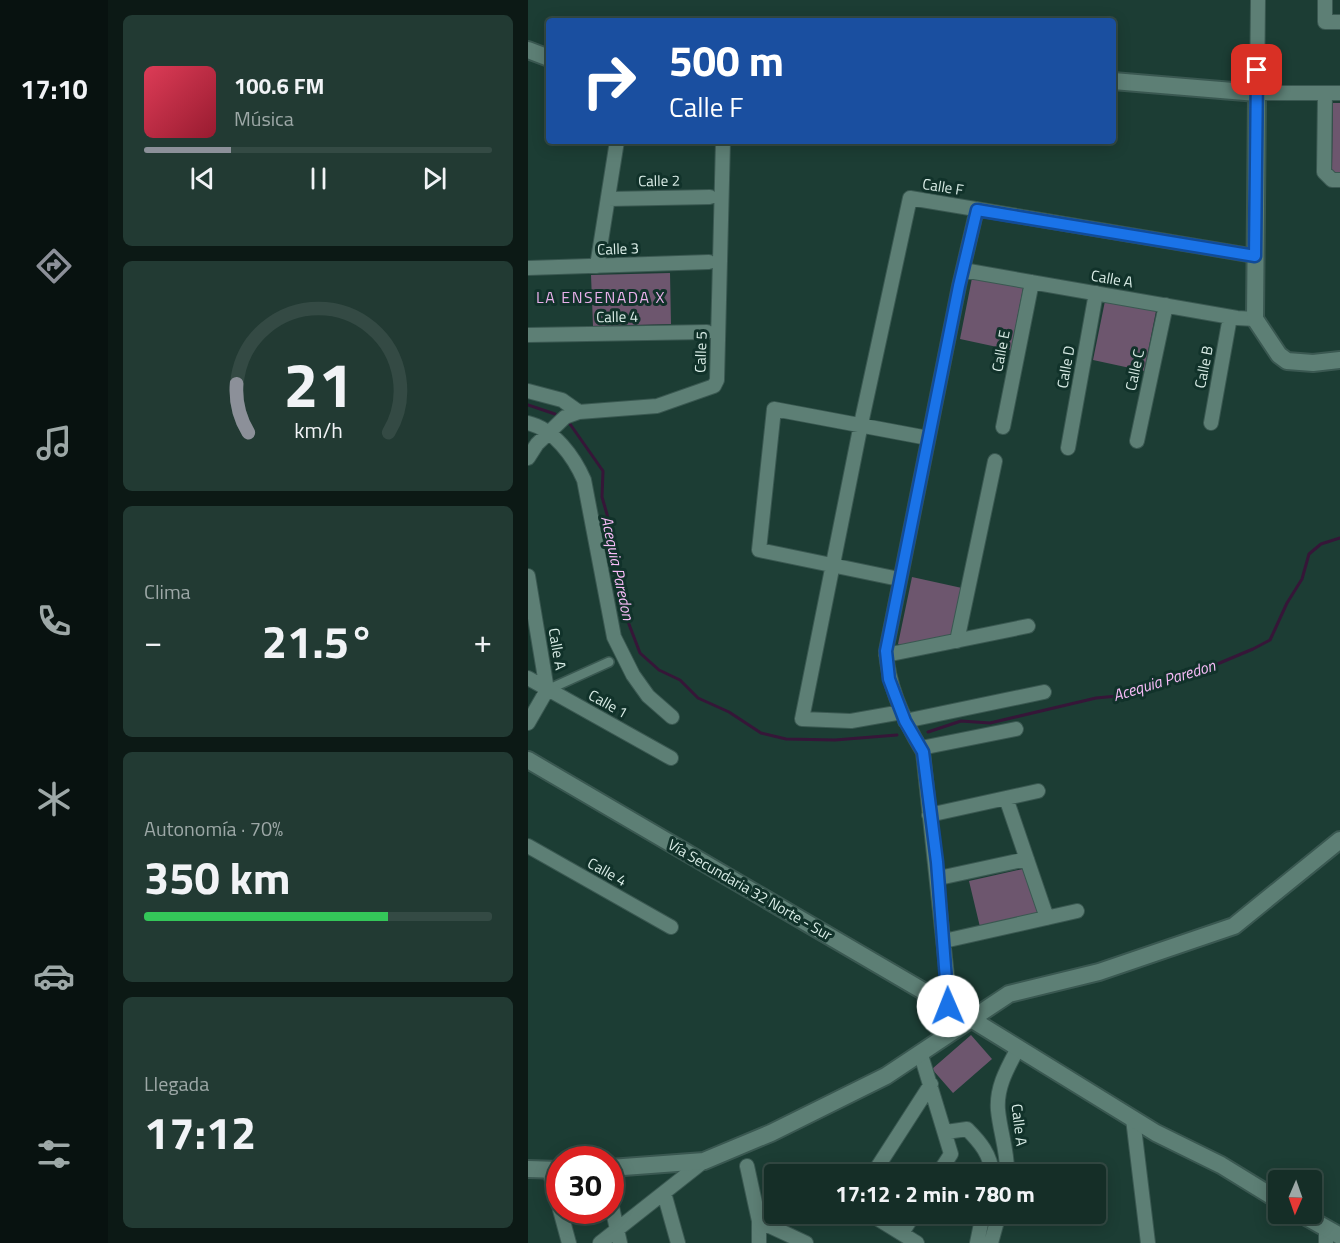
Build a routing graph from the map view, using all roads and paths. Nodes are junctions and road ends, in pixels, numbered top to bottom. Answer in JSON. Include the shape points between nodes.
{"nodes":[{"id":1,"x":1258,"y":0,"type":"edge"},
{"id":2,"x":1325,"y":0,"type":"edge"},
{"id":3,"x":1340,"y":22,"type":"edge"},
{"id":4,"x":528,"y":50,"type":"edge"},
{"id":5,"x":546,"y":57,"type":"edge"},
{"id":6,"x":1116,"y":81,"type":"edge"},
{"id":7,"x":1257,"y":93,"type":"junction"},
{"id":8,"x":1324,"y":93,"type":"junction"},
{"id":9,"x":1340,"y":93,"type":"edge"},
{"id":10,"x":617,"y":144,"type":"edge"},
{"id":11,"x":723,"y":144,"type":"edge"},
{"id":12,"x":1340,"y":180,"type":"edge"},
{"id":13,"x":710,"y":197,"type":"dead end"},
{"id":14,"x":608,"y":199,"type":"junction"},
{"id":15,"x":977,"y":210,"type":"junction"},
{"id":16,"x":1255,"y":256,"type":"junction"},
{"id":17,"x":709,"y":262,"type":"dead end"},
{"id":18,"x":597,"y":266,"type":"junction"},
{"id":19,"x":528,"y":268,"type":"edge"},
{"id":20,"x":963,"y":270,"type":"junction"},
{"id":21,"x":1032,"y":282,"type":"junction"},
{"id":22,"x":1096,"y":293,"type":"junction"},
{"id":23,"x":1166,"y":305,"type":"junction"},
{"id":24,"x":1230,"y":317,"type":"junction"},
{"id":25,"x":1255,"y":319,"type":"junction"},
{"id":26,"x":707,"y":332,"type":"dead end"},
{"id":27,"x":528,"y":335,"type":"edge"},
{"id":28,"x":1340,"y":360,"type":"edge"},
{"id":29,"x":528,"y":391,"type":"edge"},
{"id":30,"x":579,"y":412,"type":"junction"},
{"id":31,"x":528,"y":423,"type":"edge"},
{"id":32,"x":1211,"y":423,"type":"dead end"},
{"id":33,"x":861,"y":424,"type":"junction"},
{"id":34,"x":1003,"y":427,"type":"dead end"},
{"id":35,"x":548,"y":433,"type":"junction"},
{"id":36,"x":928,"y":438,"type":"junction"},
{"id":37,"x":1137,"y":441,"type":"dead end"},
{"id":38,"x":1068,"y":448,"type":"dead end"},
{"id":39,"x":528,"y":458,"type":"edge"},
{"id":40,"x":995,"y":461,"type":"dead end"},
{"id":41,"x":833,"y":566,"type":"junction"},
{"id":42,"x":528,"y":576,"type":"edge"},
{"id":43,"x":899,"y":579,"type":"junction"},
{"id":44,"x":1028,"y":626,"type":"dead end"},
{"id":45,"x":957,"y":640,"type":"junction"},
{"id":46,"x":886,"y":655,"type":"junction"},
{"id":47,"x":609,"y":662,"type":"dead end"},
{"id":48,"x":528,"y":678,"type":"edge"},
{"id":49,"x":547,"y":690,"type":"junction"},
{"id":50,"x":1044,"y":692,"type":"dead end"},
{"id":51,"x":672,"y":717,"type":"dead end"},
{"id":52,"x":903,"y":717,"type":"junction"},
{"id":53,"x":528,"y":723,"type":"edge"},
{"id":54,"x":1016,"y":729,"type":"dead end"},
{"id":55,"x":921,"y":748,"type":"junction"},
{"id":56,"x":671,"y":758,"type":"dead end"},
{"id":57,"x":528,"y":760,"type":"edge"},
{"id":58,"x":1038,"y":791,"type":"dead end"},
{"id":59,"x":1006,"y":798,"type":"junction"},
{"id":60,"x":930,"y":815,"type":"junction"},
{"id":61,"x":1340,"y":840,"type":"edge"},
{"id":62,"x":528,"y":846,"type":"edge"},
{"id":63,"x":1027,"y":859,"type":"junction"},
{"id":64,"x":939,"y":878,"type":"junction"},
{"id":65,"x":1077,"y":911,"type":"dead end"},
{"id":66,"x":1047,"y":918,"type":"junction"},
{"id":67,"x":671,"y":927,"type":"dead end"},
{"id":68,"x":945,"y":941,"type":"junction"},
{"id":69,"x":948,"y":1006,"type":"junction"},
{"id":70,"x":971,"y":1019,"type":"junction"},
{"id":71,"x":943,"y":1038,"type":"junction"},
{"id":72,"x":1018,"y":1048,"type":"junction"},
{"id":73,"x":921,"y":1055,"type":"junction"},
{"id":74,"x":931,"y":1084,"type":"junction"},
{"id":75,"x":1133,"y":1119,"type":"junction"},
{"id":76,"x":946,"y":1132,"type":"junction"},
{"id":77,"x":704,"y":1161,"type":"junction"},
{"id":78,"x":879,"y":1164,"type":"edge"},
{"id":79,"x":944,"y":1164,"type":"edge"},
{"id":80,"x":990,"y":1164,"type":"edge"},
{"id":81,"x":1008,"y":1164,"type":"edge"},
{"id":82,"x":747,"y":1166,"type":"dead end"},
{"id":83,"x":624,"y":1167,"type":"edge"},
{"id":84,"x":528,"y":1169,"type":"edge"},
{"id":85,"x":546,"y":1170,"type":"edge"},
{"id":86,"x":664,"y":1193,"type":"junction"},
{"id":87,"x":1268,"y":1194,"type":"edge"},
{"id":88,"x":759,"y":1221,"type":"junction"},
{"id":89,"x":563,"y":1224,"type":"edge"},
{"id":90,"x":887,"y":1224,"type":"edge"},
{"id":91,"x":908,"y":1224,"type":"edge"},
{"id":92,"x":981,"y":1224,"type":"edge"},
{"id":93,"x":997,"y":1224,"type":"edge"},
{"id":94,"x":1315,"y":1224,"type":"edge"},
{"id":95,"x":902,"y":1233,"type":"junction"},
{"id":96,"x":619,"y":1236,"type":"edge"},
{"id":97,"x":1331,"y":1236,"type":"edge"},
{"id":98,"x":568,"y":1243,"type":"edge"},
{"id":99,"x":600,"y":1243,"type":"edge"},
{"id":100,"x":678,"y":1243,"type":"edge"},
{"id":101,"x":759,"y":1243,"type":"edge"},
{"id":102,"x":806,"y":1243,"type":"edge"},
{"id":103,"x":917,"y":1243,"type":"edge"},
{"id":104,"x":977,"y":1243,"type":"edge"},
{"id":105,"x":992,"y":1243,"type":"edge"},
{"id":106,"x":1148,"y":1243,"type":"edge"}],
"edges":[{"from":1,"to":7,"type":"street"},
{"from":2,"to":3,"type":"street","via":[[1325,22]]},
{"from":4,"to":5,"type":"street"},
{"from":6,"to":7,"type":"street"},
{"from":7,"to":8,"type":"street"},
{"from":7,"to":16,"type":"street"},
{"from":8,"to":9,"type":"street"},
{"from":8,"to":12,"type":"street","via":[[1324,172],[1332,180]]},
{"from":10,"to":14,"type":"street"},
{"from":11,"to":30,"type":"street","name":"Calle 5","via":[[717,380],[708,389],[657,406]]},
{"from":13,"to":14,"type":"street","name":"Calle 2"},
{"from":14,"to":18,"type":"street"},
{"from":15,"to":16,"type":"street","name":"Calle F"},
{"from":15,"to":20,"type":"street"},
{"from":15,"to":33,"type":"street","name":"Calle F","via":[[910,198]]},
{"from":16,"to":25,"type":"street"},
{"from":17,"to":18,"type":"street","name":"Calle 3"},
{"from":18,"to":19,"type":"street","name":"Calle 3"},
{"from":20,"to":21,"type":"street","name":"Calle A"},
{"from":20,"to":36,"type":"street"},
{"from":21,"to":22,"type":"street","name":"Calle A"},
{"from":21,"to":34,"type":"street","name":"Calle E"},
{"from":22,"to":23,"type":"street","name":"Calle A"},
{"from":22,"to":38,"type":"street","name":"Calle D"},
{"from":23,"to":24,"type":"street","name":"Calle A"},
{"from":23,"to":37,"type":"street","name":"Calle C"},
{"from":24,"to":25,"type":"street","name":"Calle A"},
{"from":24,"to":32,"type":"street","name":"Calle B"},
{"from":25,"to":28,"type":"street","via":[[1287,361]]},
{"from":26,"to":27,"type":"street","name":"Calle 4"},
{"from":29,"to":30,"type":"street","via":[[562,400]]},
{"from":30,"to":35,"type":"street","name":"Calle 5","via":[[565,417]]},
{"from":31,"to":35,"type":"street"},
{"from":33,"to":36,"type":"street"},
{"from":33,"to":41,"type":"street"},
{"from":33,"to":41,"type":"street","via":[[774,409],[759,550]]},
{"from":35,"to":39,"type":"street"},
{"from":35,"to":51,"type":"street","via":[[575,458],[584,480],[621,656],[648,696]]},
{"from":36,"to":43,"type":"street"},
{"from":40,"to":45,"type":"street"},
{"from":41,"to":43,"type":"street"},
{"from":41,"to":52,"type":"street","via":[[802,719]]},
{"from":42,"to":49,"type":"street","name":"Calle A"},
{"from":43,"to":46,"type":"street"},
{"from":44,"to":45,"type":"street"},
{"from":45,"to":46,"type":"street"},
{"from":46,"to":52,"type":"street","via":[[889,679]]},
{"from":47,"to":49,"type":"street"},
{"from":48,"to":49,"type":"street","name":"Calle 1"},
{"from":49,"to":53,"type":"street","name":"Calle A"},
{"from":49,"to":56,"type":"street","name":"Calle 1"},
{"from":50,"to":52,"type":"street"},
{"from":52,"to":55,"type":"street"},
{"from":54,"to":55,"type":"street"},
{"from":55,"to":60,"type":"street"},
{"from":57,"to":69,"type":"street","name":"Vía Secundaria 32 Norte - Sur"},
{"from":58,"to":59,"type":"street"},
{"from":59,"to":60,"type":"street"},
{"from":59,"to":63,"type":"street"},
{"from":60,"to":64,"type":"street"},
{"from":61,"to":70,"type":"street","via":[[1234,926],[1099,972],[1009,994]]},
{"from":62,"to":67,"type":"street","name":"Calle 4"},
{"from":63,"to":64,"type":"street"},
{"from":63,"to":66,"type":"street"},
{"from":64,"to":68,"type":"street"},
{"from":65,"to":66,"type":"street"},
{"from":66,"to":68,"type":"street"},
{"from":68,"to":69,"type":"street"},
{"from":69,"to":70,"type":"street","name":"Vía Secundaria 32 Norte - Sur"},
{"from":69,"to":71,"type":"street"},
{"from":70,"to":71,"type":"street"},
{"from":70,"to":72,"type":"street","name":"Vía Secundaria 32 Norte - Sur"},
{"from":71,"to":73,"type":"street"},
{"from":72,"to":75,"type":"street","name":"Vía Secundaria 32 Norte - Sur"},
{"from":72,"to":81,"type":"street","name":"Calle A","via":[[1004,1074],[998,1108]]},
{"from":73,"to":74,"type":"street"},
{"from":73,"to":77,"type":"street","via":[[771,1133]]},
{"from":74,"to":76,"type":"street"},
{"from":74,"to":78,"type":"street"},
{"from":75,"to":87,"type":"street","name":"Vía Secundaria 32 Norte - Sur"},
{"from":75,"to":106,"type":"street"},
{"from":76,"to":79,"type":"street","via":[[951,1154]]},
{"from":76,"to":80,"type":"street","via":[[967,1128],[982,1145]]},
{"from":77,"to":83,"type":"street"},
{"from":77,"to":86,"type":"street"},
{"from":82,"to":88,"type":"street"},
{"from":84,"to":85,"type":"street"},
{"from":86,"to":96,"type":"street"},
{"from":86,"to":100,"type":"street"},
{"from":88,"to":101,"type":"street"},
{"from":88,"to":102,"type":"street"},
{"from":89,"to":98,"type":"street"},
{"from":90,"to":95,"type":"street"},
{"from":91,"to":95,"type":"street"},
{"from":92,"to":104,"type":"street"},
{"from":93,"to":105,"type":"street"},
{"from":94,"to":97,"type":"street"},
{"from":95,"to":103,"type":"street"},
{"from":96,"to":99,"type":"street"}]}
